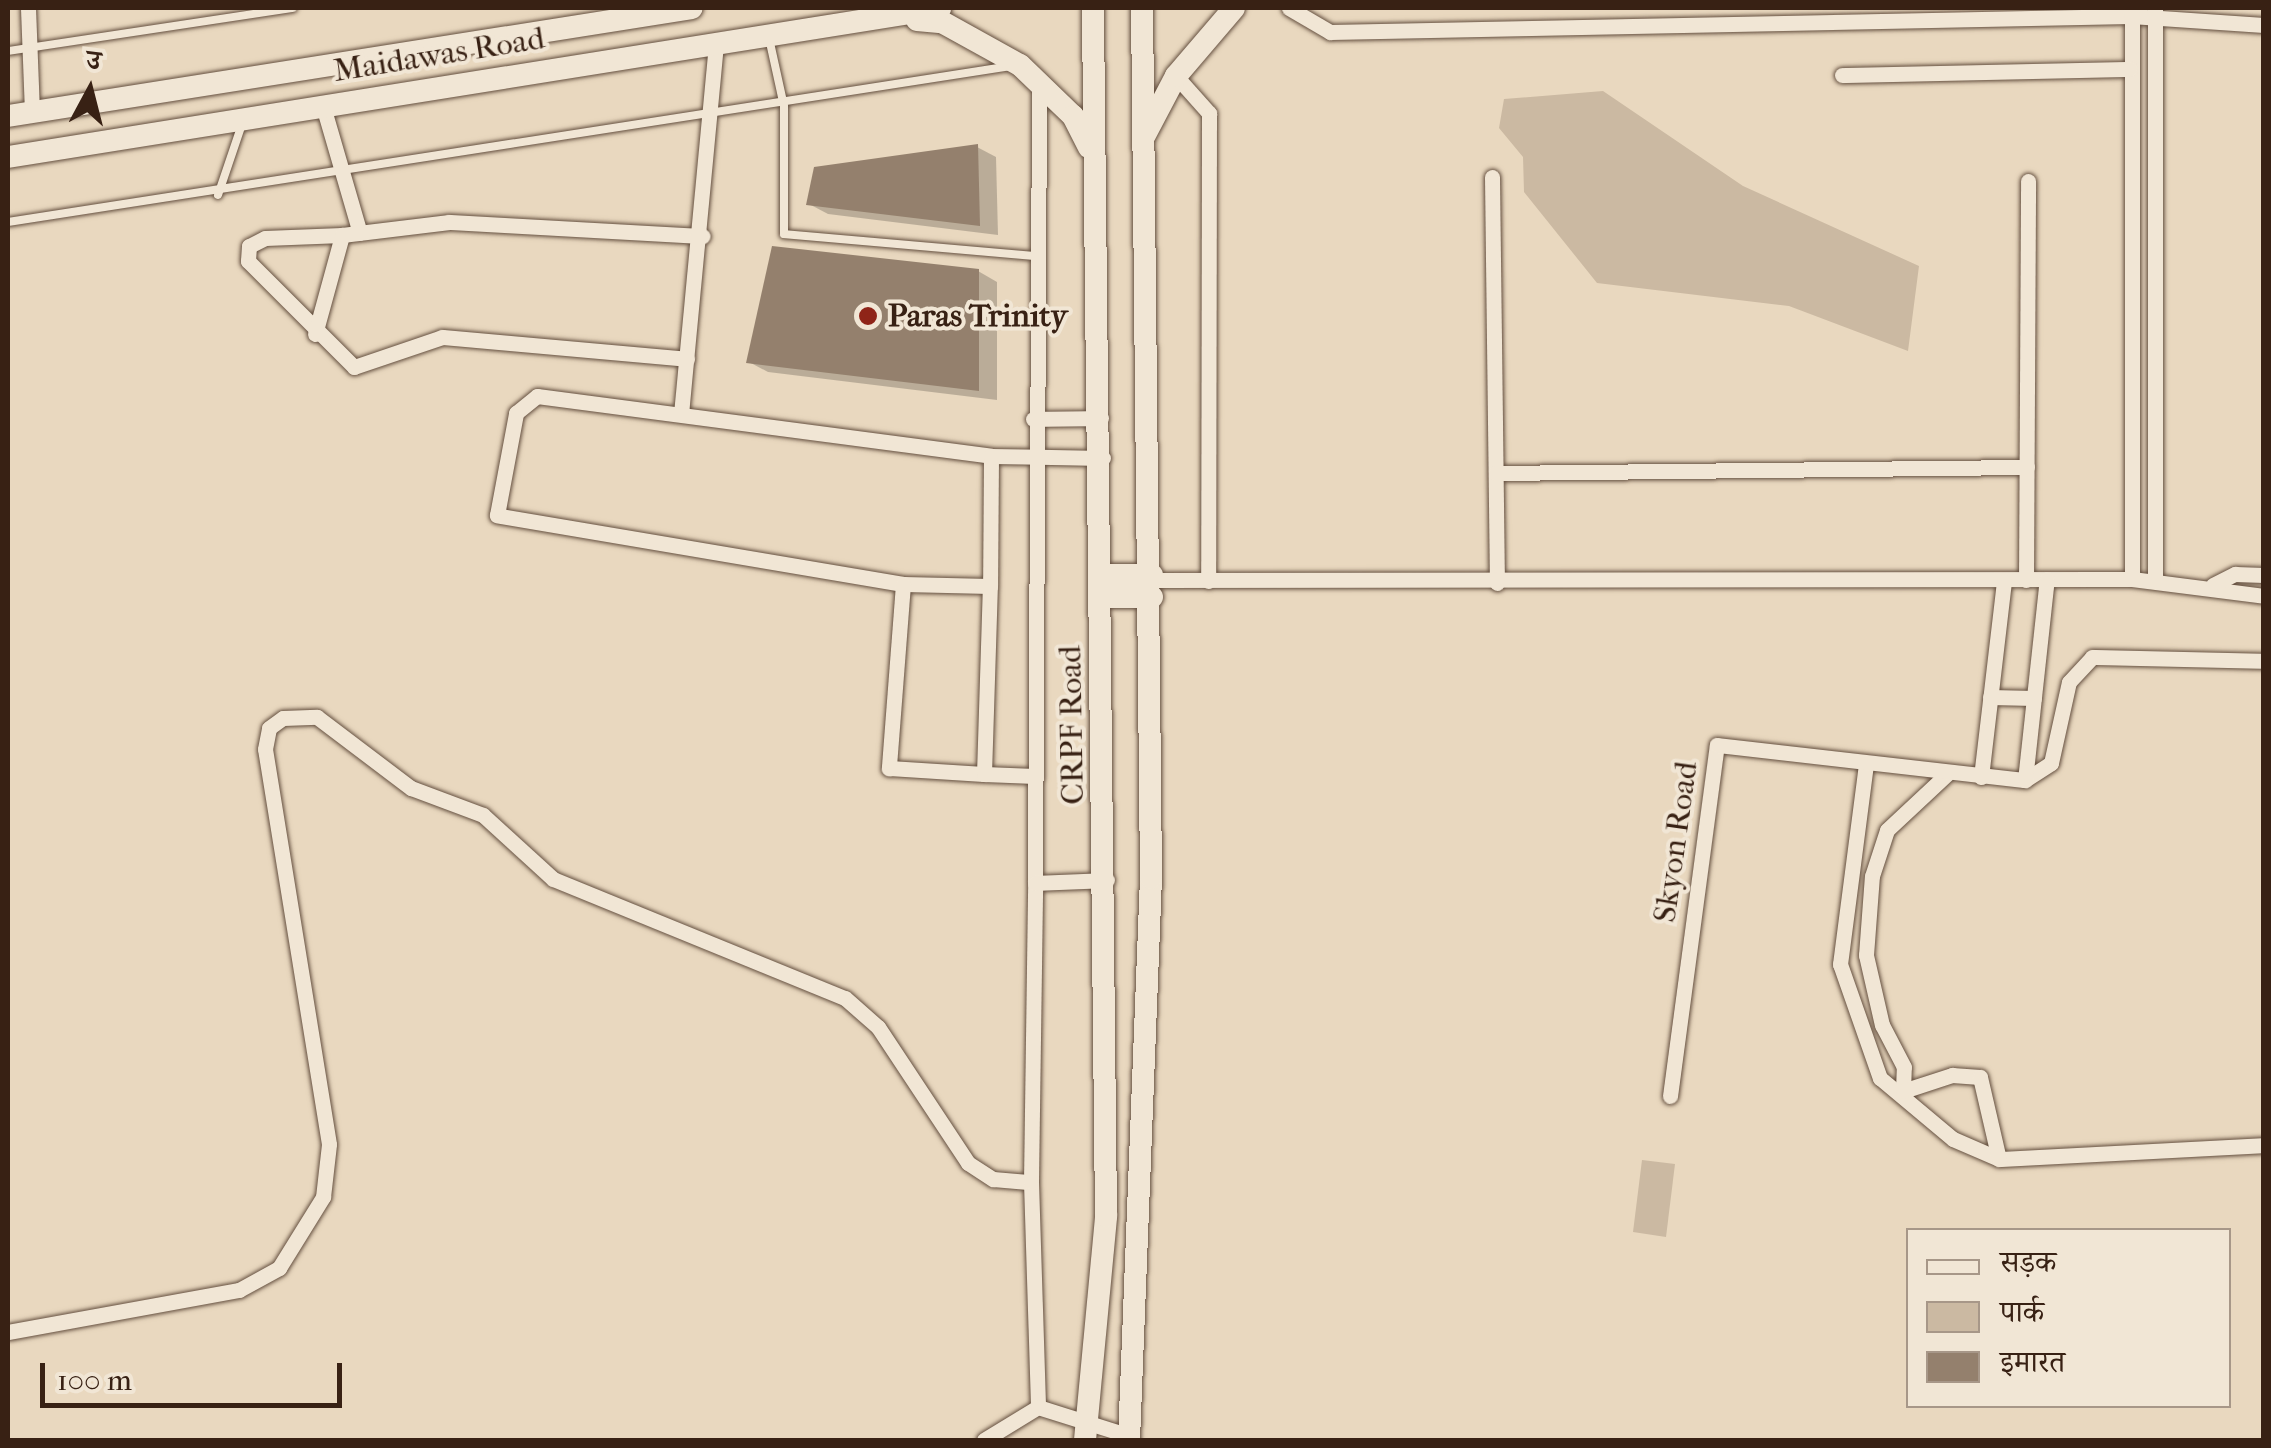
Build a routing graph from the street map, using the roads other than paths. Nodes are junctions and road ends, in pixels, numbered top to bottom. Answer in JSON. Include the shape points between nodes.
{"nodes":[{"id":1,"x":28,"y":8,"type":"edge"},
{"id":2,"x":293,"y":8,"type":"edge"},
{"id":3,"x":692,"y":8,"type":"edge"},
{"id":4,"x":940,"y":8,"type":"edge"},
{"id":5,"x":1094,"y":8,"type":"edge"},
{"id":6,"x":1142,"y":8,"type":"edge"},
{"id":7,"x":1234,"y":8,"type":"edge"},
{"id":8,"x":1289,"y":8,"type":"edge"},
{"id":9,"x":2132,"y":12,"type":"edge"},
{"id":10,"x":2154,"y":13,"type":"edge"},
{"id":11,"x":881,"y":18,"type":"junction"},
{"id":12,"x":2264,"y":24,"type":"edge"},
{"id":13,"x":768,"y":35,"type":"junction"},
{"id":14,"x":716,"y":44,"type":"junction"},
{"id":15,"x":28,"y":50,"type":"junction"},
{"id":16,"x":8,"y":51,"type":"edge"},
{"id":17,"x":1020,"y":65,"type":"junction"},
{"id":18,"x":2130,"y":68,"type":"junction"},
{"id":19,"x":1176,"y":76,"type":"junction"},
{"id":20,"x":1842,"y":76,"type":"dead end"},
{"id":21,"x":1039,"y":82,"type":"junction"},
{"id":22,"x":323,"y":106,"type":"junction"},
{"id":23,"x":784,"y":106,"type":"junction"},
{"id":24,"x":32,"y":112,"type":"junction"},
{"id":25,"x":8,"y":116,"type":"edge"},
{"id":26,"x":2152,"y":117,"type":"junction"},
{"id":27,"x":243,"y":119,"type":"junction"},
{"id":28,"x":703,"y":120,"type":"junction"},
{"id":29,"x":2127,"y":122,"type":"junction"},
{"id":30,"x":1141,"y":142,"type":"junction"},
{"id":31,"x":1091,"y":150,"type":"junction"},
{"id":32,"x":8,"y":157,"type":"edge"},
{"id":33,"x":342,"y":171,"type":"junction"},
{"id":34,"x":1492,"y":177,"type":"dead end"},
{"id":35,"x":2028,"y":181,"type":"dead end"},
{"id":36,"x":218,"y":196,"type":"junction"},
{"id":37,"x":8,"y":222,"type":"edge"},
{"id":38,"x":360,"y":232,"type":"junction"},
{"id":39,"x":342,"y":235,"type":"junction"},
{"id":40,"x":703,"y":236,"type":"junction"},
{"id":41,"x":1036,"y":256,"type":"junction"},
{"id":42,"x":315,"y":334,"type":"junction"},
{"id":43,"x":687,"y":359,"type":"junction"},
{"id":44,"x":680,"y":414,"type":"junction"},
{"id":45,"x":1101,"y":418,"type":"junction"},
{"id":46,"x":1033,"y":419,"type":"junction"},
{"id":47,"x":991,"y":456,"type":"junction"},
{"id":48,"x":1033,"y":458,"type":"junction"},
{"id":49,"x":1102,"y":458,"type":"junction"},
{"id":50,"x":2027,"y":467,"type":"junction"},
{"id":51,"x":1496,"y":473,"type":"junction"},
{"id":52,"x":2264,"y":575,"type":"edge"},
{"id":53,"x":2047,"y":579,"type":"junction"},
{"id":54,"x":2132,"y":579,"type":"junction"},
{"id":55,"x":2026,"y":580,"type":"junction"},
{"id":56,"x":1208,"y":581,"type":"junction"},
{"id":57,"x":2004,"y":581,"type":"junction"},
{"id":58,"x":2155,"y":581,"type":"junction"},
{"id":59,"x":1498,"y":583,"type":"junction"},
{"id":60,"x":903,"y":584,"type":"junction"},
{"id":61,"x":1152,"y":584,"type":"junction"},
{"id":62,"x":2213,"y":585,"type":"junction"},
{"id":63,"x":990,"y":586,"type":"junction"},
{"id":64,"x":1103,"y":586,"type":"junction"},
{"id":65,"x":2264,"y":596,"type":"edge"},
{"id":66,"x":2264,"y":660,"type":"edge"},
{"id":67,"x":1990,"y":697,"type":"junction"},
{"id":68,"x":2034,"y":698,"type":"junction"},
{"id":69,"x":1866,"y":764,"type":"junction"},
{"id":70,"x":984,"y":774,"type":"junction"},
{"id":71,"x":1948,"y":774,"type":"junction"},
{"id":72,"x":1034,"y":776,"type":"junction"},
{"id":73,"x":1981,"y":777,"type":"junction"},
{"id":74,"x":2025,"y":780,"type":"junction"},
{"id":75,"x":1107,"y":880,"type":"junction"},
{"id":76,"x":1034,"y":883,"type":"junction"},
{"id":77,"x":1903,"y":1091,"type":"junction"},
{"id":78,"x":1670,"y":1096,"type":"dead end"},
{"id":79,"x":2264,"y":1146,"type":"edge"},
{"id":80,"x":1998,"y":1159,"type":"junction"},
{"id":81,"x":1031,"y":1182,"type":"junction"},
{"id":82,"x":8,"y":1332,"type":"edge"},
{"id":83,"x":1038,"y":1408,"type":"junction"},
{"id":84,"x":1086,"y":1429,"type":"edge"},
{"id":85,"x":1133,"y":1439,"type":"edge"},
{"id":86,"x":984,"y":1440,"type":"edge"}],
"edges":[{"from":1,"to":15,"type":"street"},
{"from":2,"to":15,"type":"lane"},
{"from":3,"to":24,"type":"street","name":"Maidawas Road"},
{"from":4,"to":11,"type":"street","name":"Maidawas Road"},
{"from":5,"to":31,"type":"street","name":"CRPF Road"},
{"from":6,"to":30,"type":"street"},
{"from":7,"to":19,"type":"street"},
{"from":8,"to":9,"type":"street","via":[[1330,32]]},
{"from":9,"to":10,"type":"street"},
{"from":9,"to":18,"type":"street"},
{"from":10,"to":12,"type":"street"},
{"from":10,"to":26,"type":"street"},
{"from":11,"to":13,"type":"street","name":"Maidawas Road"},
{"from":11,"to":17,"type":"street","via":[[942,22]]},
{"from":13,"to":14,"type":"street","name":"Maidawas Road"},
{"from":13,"to":23,"type":"lane"},
{"from":14,"to":22,"type":"street","name":"Maidawas Road"},
{"from":14,"to":28,"type":"street"},
{"from":15,"to":16,"type":"lane"},
{"from":15,"to":24,"type":"street"},
{"from":17,"to":21,"type":"street"},
{"from":17,"to":23,"type":"lane"},
{"from":18,"to":20,"type":"street"},
{"from":18,"to":29,"type":"street"},
{"from":19,"to":30,"type":"street"},
{"from":19,"to":56,"type":"street","via":[[1209,113]]},
{"from":21,"to":31,"type":"street"},
{"from":21,"to":41,"type":"street"},
{"from":22,"to":27,"type":"street","name":"Maidawas Road"},
{"from":22,"to":33,"type":"street"},
{"from":23,"to":28,"type":"lane"},
{"from":23,"to":41,"type":"lane","via":[[784,234]]},
{"from":24,"to":25,"type":"street","name":"Maidawas Road"},
{"from":26,"to":29,"type":"street"},
{"from":26,"to":58,"type":"street"},
{"from":27,"to":32,"type":"street","name":"Maidawas Road"},
{"from":27,"to":36,"type":"lane"},
{"from":28,"to":33,"type":"lane"},
{"from":28,"to":40,"type":"street"},
{"from":29,"to":54,"type":"street"},
{"from":30,"to":61,"type":"street"},
{"from":31,"to":45,"type":"street","name":"CRPF Road"},
{"from":33,"to":36,"type":"lane"},
{"from":33,"to":38,"type":"street"},
{"from":34,"to":51,"type":"street"},
{"from":35,"to":50,"type":"street"},
{"from":36,"to":37,"type":"lane"},
{"from":38,"to":39,"type":"street"},
{"from":38,"to":40,"type":"street","via":[[450,222]]},
{"from":39,"to":42,"type":"street"},
{"from":39,"to":42,"type":"street","via":[[249,246],[248,261]]},
{"from":40,"to":43,"type":"street"},
{"from":41,"to":46,"type":"street"},
{"from":42,"to":43,"type":"street","via":[[354,367],[442,336]]},
{"from":43,"to":44,"type":"street"},
{"from":44,"to":47,"type":"street"},
{"from":44,"to":60,"type":"street","via":[[526,398],[496,515]]},
{"from":45,"to":46,"type":"street"},
{"from":45,"to":49,"type":"street","name":"CRPF Road"},
{"from":46,"to":48,"type":"street"},
{"from":47,"to":48,"type":"street"},
{"from":47,"to":63,"type":"street"},
{"from":48,"to":49,"type":"street"},
{"from":48,"to":72,"type":"street"},
{"from":49,"to":64,"type":"street","name":"CRPF Road"},
{"from":50,"to":51,"type":"street"},
{"from":50,"to":55,"type":"street"},
{"from":51,"to":59,"type":"street"},
{"from":52,"to":62,"type":"street","via":[[2235,574]]},
{"from":53,"to":54,"type":"street"},
{"from":53,"to":55,"type":"street"},
{"from":53,"to":68,"type":"street"},
{"from":54,"to":58,"type":"street"},
{"from":55,"to":57,"type":"street"},
{"from":56,"to":59,"type":"street"},
{"from":56,"to":61,"type":"street"},
{"from":57,"to":59,"type":"street"},
{"from":57,"to":67,"type":"street"},
{"from":58,"to":62,"type":"street"},
{"from":60,"to":63,"type":"street"},
{"from":60,"to":70,"type":"street","via":[[888,768]]},
{"from":61,"to":64,"type":"street"},
{"from":61,"to":85,"type":"street","via":[[1147,1104]]},
{"from":62,"to":65,"type":"street"},
{"from":63,"to":70,"type":"street"},
{"from":64,"to":75,"type":"street","name":"CRPF Road"},
{"from":66,"to":74,"type":"street","via":[[2092,657],[2069,682],[2051,763]]},
{"from":67,"to":68,"type":"street"},
{"from":67,"to":73,"type":"street"},
{"from":68,"to":74,"type":"street"},
{"from":69,"to":71,"type":"street","name":"Skyon Road"},
{"from":69,"to":77,"type":"street","via":[[1840,964],[1860,1041],[1880,1078]]},
{"from":69,"to":78,"type":"street","name":"Skyon Road","via":[[1717,745]]},
{"from":70,"to":72,"type":"street"},
{"from":71,"to":73,"type":"street","name":"Skyon Road"},
{"from":71,"to":77,"type":"street","via":[[1887,830],[1872,876],[1866,955],[1882,1025],[1904,1067]]},
{"from":72,"to":76,"type":"street"},
{"from":73,"to":74,"type":"street","name":"Skyon Road"},
{"from":75,"to":76,"type":"street"},
{"from":75,"to":84,"type":"street","name":"CRPF Road","via":[[1106,1216]]},
{"from":76,"to":81,"type":"street"},
{"from":77,"to":80,"type":"street","via":[[1953,1139]]},
{"from":77,"to":80,"type":"street","via":[[1952,1075],[1980,1077]]},
{"from":79,"to":80,"type":"street"},
{"from":81,"to":82,"type":"street","via":[[975,1170],[878,1027],[845,998],[553,879],[483,815],[411,788],[301,714],[275,722],[264,749],[326,1124],[324,1197],[278,1268],[239,1290]]},
{"from":81,"to":83,"type":"street"},
{"from":83,"to":84,"type":"street"},
{"from":83,"to":86,"type":"street"},
{"from":84,"to":85,"type":"street"}]}
